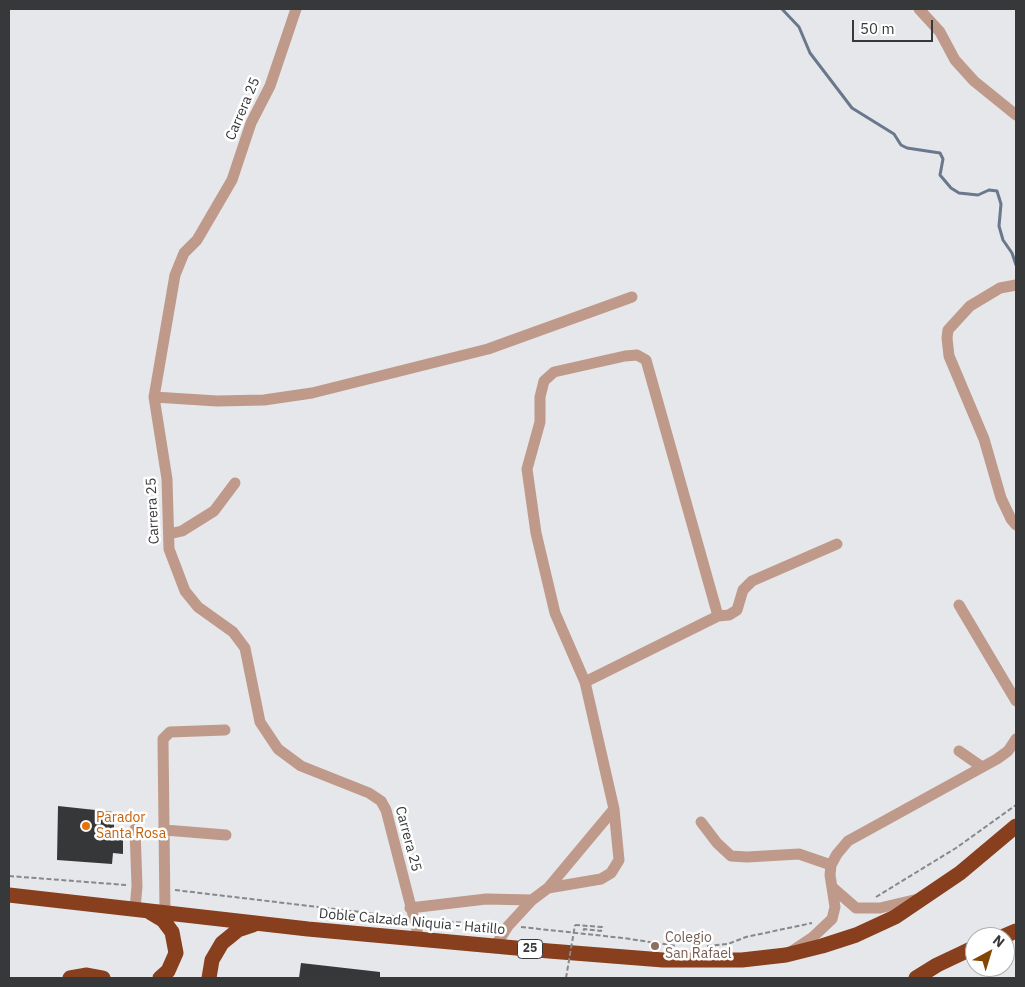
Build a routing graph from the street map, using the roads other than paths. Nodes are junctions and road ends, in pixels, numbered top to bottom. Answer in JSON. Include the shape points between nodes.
{"nodes":[{"id":1,"x":296,"y":9,"type":"edge"},
{"id":2,"x":919,"y":9,"type":"edge"},
{"id":3,"x":1016,"y":115,"type":"edge"},
{"id":4,"x":1016,"y":285,"type":"edge"},
{"id":5,"x":632,"y":297,"type":"dead end"},
{"id":6,"x":154,"y":397,"type":"junction"},
{"id":7,"x":235,"y":483,"type":"dead end"},
{"id":8,"x":1016,"y":524,"type":"edge"},
{"id":9,"x":169,"y":534,"type":"junction"},
{"id":10,"x":837,"y":544,"type":"dead end"},
{"id":11,"x":959,"y":605,"type":"dead end"},
{"id":12,"x":718,"y":616,"type":"junction"},
{"id":13,"x":585,"y":682,"type":"junction"},
{"id":14,"x":1016,"y":701,"type":"edge"},
{"id":15,"x":225,"y":730,"type":"dead end"},
{"id":16,"x":1016,"y":739,"type":"edge"},
{"id":17,"x":959,"y":751,"type":"dead end"},
{"id":18,"x":982,"y":767,"type":"junction"},
{"id":19,"x":614,"y":809,"type":"junction"},
{"id":20,"x":701,"y":822,"type":"dead end"},
{"id":21,"x":1016,"y":826,"type":"edge"},
{"id":22,"x":135,"y":829,"type":"dead end"},
{"id":23,"x":165,"y":830,"type":"junction"},
{"id":24,"x":226,"y":835,"type":"dead end"},
{"id":25,"x":832,"y":865,"type":"junction"},
{"id":26,"x":548,"y":888,"type":"junction"},
{"id":27,"x":833,"y":888,"type":"junction"},
{"id":28,"x":9,"y":894,"type":"edge"},
{"id":29,"x":928,"y":897,"type":"junction"},
{"id":30,"x":532,"y":900,"type":"junction"},
{"id":31,"x":410,"y":908,"type":"junction"},
{"id":32,"x":141,"y":910,"type":"junction"},
{"id":33,"x":165,"y":912,"type":"junction"},
{"id":34,"x":257,"y":924,"type":"junction"},
{"id":35,"x":419,"y":938,"type":"junction"},
{"id":36,"x":496,"y":946,"type":"junction"},
{"id":37,"x":965,"y":952,"type":"edge"},
{"id":38,"x":786,"y":955,"type":"junction"},
{"id":39,"x":70,"y":978,"type":"edge"},
{"id":40,"x":103,"y":978,"type":"edge"},
{"id":41,"x":160,"y":978,"type":"edge"},
{"id":42,"x":209,"y":978,"type":"edge"},
{"id":43,"x":916,"y":978,"type":"edge"}],
"edges":[{"from":1,"to":6,"type":"street","name":"Carrera 25","via":[[270,86],[251,123],[232,180],[197,240],[184,253],[175,275]]},
{"from":2,"to":3,"type":"street","via":[[940,32],[955,60],[974,81]]},
{"from":4,"to":8,"type":"street","via":[[1000,288],[970,306],[948,330],[947,338],[949,356],[984,440],[1001,498]]},
{"from":5,"to":6,"type":"street","via":[[488,349],[312,393],[264,400]]},
{"from":6,"to":9,"type":"street","name":"Carrera 25","via":[[167,479]]},
{"from":7,"to":9,"type":"street","via":[[214,511],[182,531]]},
{"from":9,"to":31,"type":"street","name":"Carrera 25","via":[[169,549],[185,590],[198,607],[232,632],[245,648],[260,722],[278,749],[301,766],[382,801]]},
{"from":10,"to":12,"type":"street","via":[[761,575],[743,590],[736,610]]},
{"from":11,"to":14,"type":"street"},
{"from":12,"to":13,"type":"street"},
{"from":12,"to":13,"type":"street","via":[[646,360],[637,355],[625,356],[554,372],[544,381],[540,422],[527,469],[536,533],[556,613]]},
{"from":13,"to":19,"type":"street"},
{"from":15,"to":23,"type":"street","via":[[170,732],[163,739]]},
{"from":16,"to":18,"type":"street","via":[[1008,751]]},
{"from":17,"to":18,"type":"street"},
{"from":18,"to":25,"type":"street","via":[[848,841],[836,854]]},
{"from":19,"to":26,"type":"street"},
{"from":19,"to":26,"type":"street","via":[[619,860],[611,873],[601,879]]},
{"from":20,"to":25,"type":"street","via":[[716,843],[731,856],[799,854]]},
{"from":21,"to":29,"type":"highway","name":"Doble Calzada Niquia - Hatillo","number":"25"},
{"from":22,"to":32,"type":"street"},
{"from":23,"to":24,"type":"street"},
{"from":23,"to":33,"type":"street"},
{"from":25,"to":27,"type":"street"},
{"from":26,"to":30,"type":"street"},
{"from":27,"to":29,"type":"street","via":[[856,908],[880,908]]},
{"from":27,"to":38,"type":"street","via":[[835,907],[832,919]]},
{"from":28,"to":32,"type":"highway","name":"Doble Calzada Niquia - Hatillo","number":"25"},
{"from":29,"to":38,"type":"highway","name":"Doble Calzada Niquia - Hatillo","number":"25","via":[[856,935]]},
{"from":30,"to":31,"type":"street","via":[[493,899]]},
{"from":30,"to":36,"type":"street","via":[[508,926]]},
{"from":31,"to":35,"type":"street","name":"Carrera 25"},
{"from":32,"to":33,"type":"highway","name":"Doble Calzada Niquia - Hatillo","number":"25"},
{"from":32,"to":41,"type":"highway","via":[[163,920],[172,932],[176,953],[168,971]]},
{"from":33,"to":34,"type":"highway","name":"Doble Calzada Niquia - Hatillo","number":"25"},
{"from":34,"to":35,"type":"highway","name":"Doble Calzada Niquia - Hatillo","number":"25"},
{"from":34,"to":42,"type":"highway","via":[[238,930],[222,943],[212,960]]},
{"from":35,"to":36,"type":"highway","name":"Doble Calzada Niquia - Hatillo","number":"25"},
{"from":36,"to":38,"type":"highway","name":"Doble Calzada Niquia - Hatillo","number":"25","via":[[704,962]]},
{"from":37,"to":43,"type":"highway"},
{"from":39,"to":40,"type":"highway","via":[[87,975]]}]}
